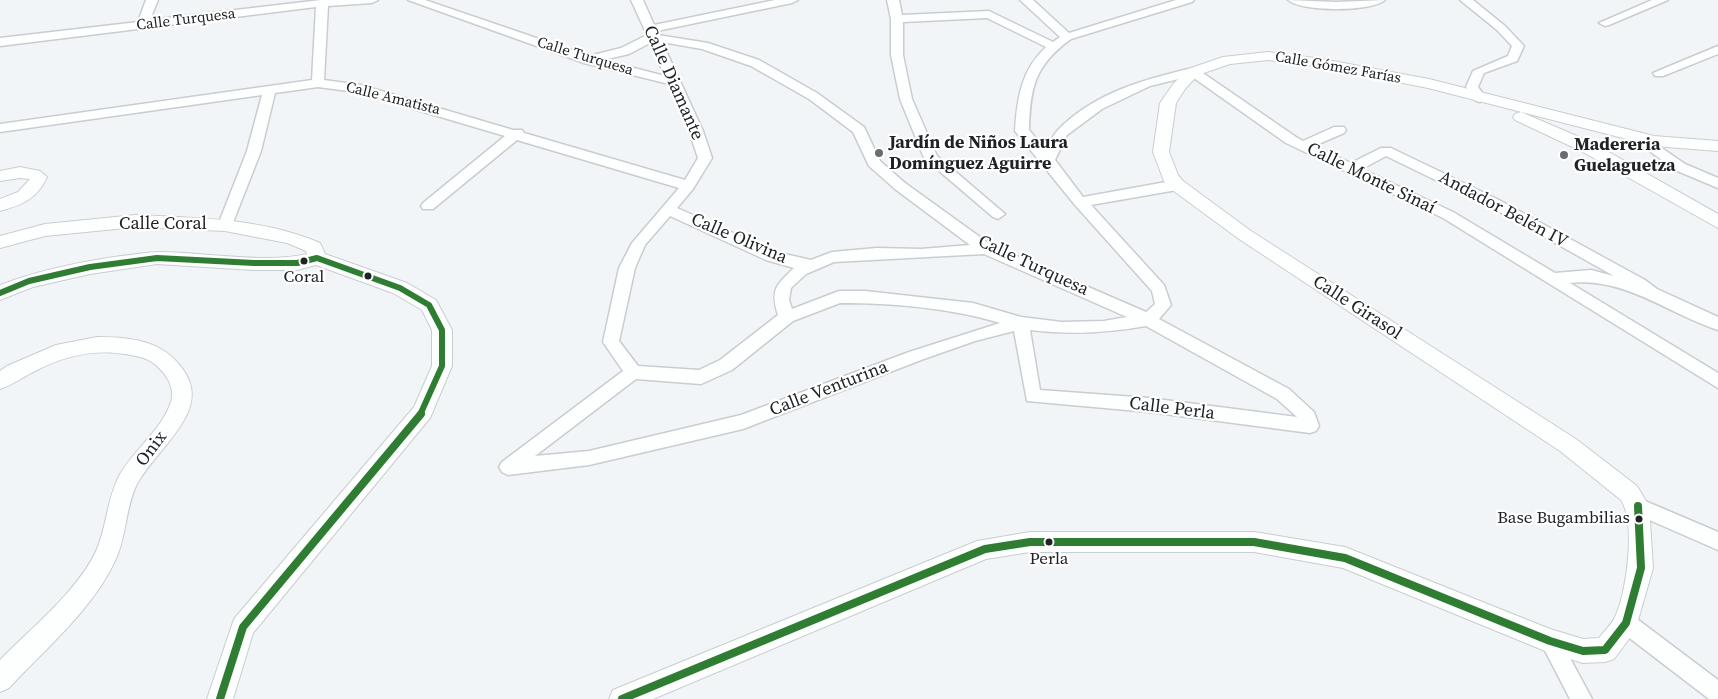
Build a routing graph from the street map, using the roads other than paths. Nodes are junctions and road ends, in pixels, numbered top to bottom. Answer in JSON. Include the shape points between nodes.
{"nodes":[{"id":1,"x":152,"y":0,"type":"edge"},
{"id":2,"x":372,"y":0,"type":"edge"},
{"id":3,"x":414,"y":0,"type":"edge"},
{"id":4,"x":636,"y":0,"type":"edge"},
{"id":5,"x":792,"y":0,"type":"edge"},
{"id":6,"x":893,"y":0,"type":"edge"},
{"id":7,"x":1028,"y":0,"type":"edge"},
{"id":8,"x":1188,"y":0,"type":"edge"},
{"id":9,"x":1294,"y":0,"type":"edge"},
{"id":10,"x":1379,"y":0,"type":"edge"},
{"id":11,"x":1466,"y":0,"type":"edge"},
{"id":12,"x":1662,"y":0,"type":"edge"},
{"id":13,"x":322,"y":4,"type":"junction"},
{"id":14,"x":897,"y":19,"type":"junction"},
{"id":15,"x":1606,"y":23,"type":"dead end"},
{"id":16,"x":142,"y":26,"type":"junction"},
{"id":17,"x":651,"y":33,"type":"junction"},
{"id":18,"x":1067,"y":37,"type":"junction"},
{"id":19,"x":0,"y":42,"type":"edge"},
{"id":20,"x":1052,"y":46,"type":"junction"},
{"id":21,"x":1718,"y":50,"type":"edge"},
{"id":22,"x":588,"y":60,"type":"junction"},
{"id":23,"x":1193,"y":72,"type":"junction"},
{"id":24,"x":1659,"y":73,"type":"dead end"},
{"id":25,"x":672,"y":81,"type":"junction"},
{"id":26,"x":318,"y":83,"type":"junction"},
{"id":27,"x":270,"y":89,"type":"junction"},
{"id":28,"x":1480,"y":98,"type":"junction"},
{"id":29,"x":0,"y":128,"type":"edge"},
{"id":30,"x":1339,"y":130,"type":"dead end"},
{"id":31,"x":517,"y":134,"type":"junction"},
{"id":32,"x":1647,"y":139,"type":"junction"},
{"id":33,"x":1303,"y":146,"type":"junction"},
{"id":34,"x":1718,"y":146,"type":"edge"},
{"id":35,"x":1048,"y":160,"type":"junction"},
{"id":36,"x":1351,"y":169,"type":"junction"},
{"id":37,"x":0,"y":176,"type":"edge"},
{"id":38,"x":1718,"y":176,"type":"edge"},
{"id":39,"x":1718,"y":183,"type":"edge"},
{"id":40,"x":1177,"y":185,"type":"junction"},
{"id":41,"x":688,"y":186,"type":"junction"},
{"id":42,"x":1080,"y":202,"type":"junction"},
{"id":43,"x":0,"y":205,"type":"edge"},
{"id":44,"x":428,"y":206,"type":"dead end"},
{"id":45,"x":668,"y":209,"type":"junction"},
{"id":46,"x":998,"y":214,"type":"dead end"},
{"id":47,"x":1718,"y":222,"type":"edge"},
{"id":48,"x":226,"y":225,"type":"junction"},
{"id":49,"x":0,"y":242,"type":"edge"},
{"id":50,"x":986,"y":249,"type":"junction"},
{"id":51,"x":318,"y":258,"type":"junction"},
{"id":52,"x":811,"y":264,"type":"junction"},
{"id":53,"x":1553,"y":279,"type":"junction"},
{"id":54,"x":0,"y":293,"type":"edge"},
{"id":55,"x":1652,"y":294,"type":"junction"},
{"id":56,"x":787,"y":317,"type":"junction"},
{"id":57,"x":1148,"y":320,"type":"junction"},
{"id":58,"x":1021,"y":323,"type":"junction"},
{"id":59,"x":1718,"y":324,"type":"edge"},
{"id":60,"x":633,"y":372,"type":"junction"},
{"id":61,"x":0,"y":381,"type":"edge"},
{"id":62,"x":1718,"y":381,"type":"edge"},
{"id":63,"x":1310,"y":426,"type":"joint"},
{"id":64,"x":1638,"y":506,"type":"junction"},
{"id":65,"x":1718,"y":541,"type":"edge"},
{"id":66,"x":1626,"y":623,"type":"junction"},
{"id":67,"x":1550,"y":641,"type":"junction"},
{"id":68,"x":0,"y":679,"type":"edge"},
{"id":69,"x":1718,"y":693,"type":"edge"},
{"id":70,"x":220,"y":699,"type":"edge"},
{"id":71,"x":622,"y":699,"type":"edge"},
{"id":72,"x":1581,"y":699,"type":"edge"}],
"edges":[{"from":1,"to":16,"type":"street"},
{"from":2,"to":13,"type":"street","name":"Calle Turquesa"},
{"from":3,"to":22,"type":"street","name":"Calle Turquesa"},
{"from":4,"to":17,"type":"street","name":"Calle Diamante"},
{"from":5,"to":17,"type":"street"},
{"from":6,"to":14,"type":"street"},
{"from":7,"to":18,"type":"street"},
{"from":8,"to":18,"type":"street"},
{"from":9,"to":10,"type":"street","via":[[1304,4],[1356,5]]},
{"from":11,"to":28,"type":"street","via":[[1518,46],[1513,58],[1479,71],[1472,87]]},
{"from":12,"to":15,"type":"street"},
{"from":13,"to":16,"type":"street","name":"Calle Turquesa"},
{"from":13,"to":26,"type":"street"},
{"from":14,"to":20,"type":"street","via":[[989,14]]},
{"from":14,"to":46,"type":"street","via":[[897,55],[906,99],[931,158]]},
{"from":16,"to":19,"type":"street","name":"Calle Turquesa"},
{"from":17,"to":22,"type":"street","via":[[625,51]]},
{"from":17,"to":25,"type":"street","name":"Calle Diamante"},
{"from":17,"to":50,"type":"street","name":"Calle Turquesa","via":[[704,46],[755,64],[813,96],[859,130],[874,163],[900,186]]},
{"from":18,"to":20,"type":"street"},
{"from":20,"to":35,"type":"street","via":[[1031,70],[1022,98],[1022,131]]},
{"from":21,"to":24,"type":"street"},
{"from":22,"to":25,"type":"street","name":"Calle Turquesa"},
{"from":23,"to":28,"type":"street","name":"Calle Gómez Farías","via":[[1228,60],[1268,56],[1429,84]]},
{"from":23,"to":33,"type":"street","name":"Calle Monte Sinaí"},
{"from":23,"to":35,"type":"street","name":"Calle Gómez Farías","via":[[1146,83],[1098,106],[1062,133]]},
{"from":23,"to":40,"type":"street","name":"Calle Girasol","via":[[1168,103],[1161,152],[1170,177]]},
{"from":25,"to":41,"type":"street","name":"Calle Diamante","via":[[705,158]]},
{"from":26,"to":27,"type":"street","name":"Calle Amatista"},
{"from":26,"to":31,"type":"street","name":"Calle Amatista","via":[[357,88]]},
{"from":27,"to":29,"type":"street","name":"Calle Amatista"},
{"from":27,"to":48,"type":"street","via":[[254,151]]},
{"from":28,"to":32,"type":"street"},
{"from":28,"to":47,"type":"street","via":[[1587,147]]},
{"from":30,"to":33,"type":"street"},
{"from":31,"to":41,"type":"street","name":"Calle Amatista"},
{"from":31,"to":44,"type":"street"},
{"from":32,"to":34,"type":"street"},
{"from":32,"to":38,"type":"street","via":[[1687,164]]},
{"from":32,"to":39,"type":"street","via":[[1680,167]]},
{"from":33,"to":36,"type":"street","name":"Calle Monte Sinaí"},
{"from":35,"to":42,"type":"street"},
{"from":36,"to":53,"type":"street","name":"Calle Monte Sinaí","via":[[1448,215]]},
{"from":36,"to":55,"type":"street","name":"Andador Belén IV","via":[[1386,151],[1494,203],[1633,280]]},
{"from":37,"to":43,"type":"street","via":[[26,172],[39,177],[34,189],[21,198]]},
{"from":40,"to":42,"type":"street"},
{"from":40,"to":64,"type":"street","name":"Calle Girasol","via":[[1245,235],[1568,445],[1609,476]]},
{"from":41,"to":45,"type":"street","name":"Calle Diamante"},
{"from":42,"to":57,"type":"street","via":[[1160,289],[1163,304]]},
{"from":45,"to":52,"type":"street","name":"Calle Olivina","via":[[772,256]]},
{"from":45,"to":60,"type":"street","name":"Calle Diamante","via":[[639,243],[628,268],[611,342]]},
{"from":48,"to":49,"type":"street","name":"Calle Coral","via":[[136,221],[44,230]]},
{"from":48,"to":51,"type":"street","name":"Calle Coral","via":[[291,237],[314,247]]},
{"from":50,"to":52,"type":"street","via":[[921,254],[877,253],[832,257]]},
{"from":50,"to":57,"type":"street","name":"Calle Turquesa"},
{"from":51,"to":54,"type":"street","via":[[297,263],[263,263],[157,258],[90,267],[29,281]]},
{"from":51,"to":70,"type":"street","via":[[400,288],[429,305],[442,330],[442,366],[423,412],[243,627]]},
{"from":52,"to":56,"type":"street","via":[[784,286],[781,300]]},
{"from":53,"to":55,"type":"street","via":[[1591,275]]},
{"from":53,"to":62,"type":"street","name":"Calle Monte Sinaí"},
{"from":55,"to":59,"type":"street"},
{"from":56,"to":58,"type":"street","via":[[839,297],[865,297],[973,309]]},
{"from":56,"to":60,"type":"street","via":[[726,365],[701,377]]},
{"from":57,"to":58,"type":"street","name":"Calle Venturina","via":[[1104,327],[1062,328]]},
{"from":57,"to":63,"type":"street","name":"Calle Turquesa","via":[[1283,394],[1308,416]]},
{"from":58,"to":60,"type":"street","name":"Calle Venturina","via":[[915,356],[743,422],[589,458],[508,466]]},
{"from":58,"to":63,"type":"street","name":"Calle Perla","via":[[1033,396],[1149,405]]},
{"from":61,"to":68,"type":"street","name":"Onix","via":[[21,367],[69,349],[113,343],[159,354],[180,377],[181,405],[161,439],[128,481],[106,555],[80,592]]},
{"from":64,"to":65,"type":"street"},
{"from":64,"to":66,"type":"street","via":[[1641,568]]},
{"from":66,"to":67,"type":"street","via":[[1605,650],[1583,651]]},
{"from":66,"to":69,"type":"street"},
{"from":67,"to":71,"type":"street","via":[[1345,558],[1254,542],[1030,542],[985,549]]},
{"from":67,"to":72,"type":"street"}]}
